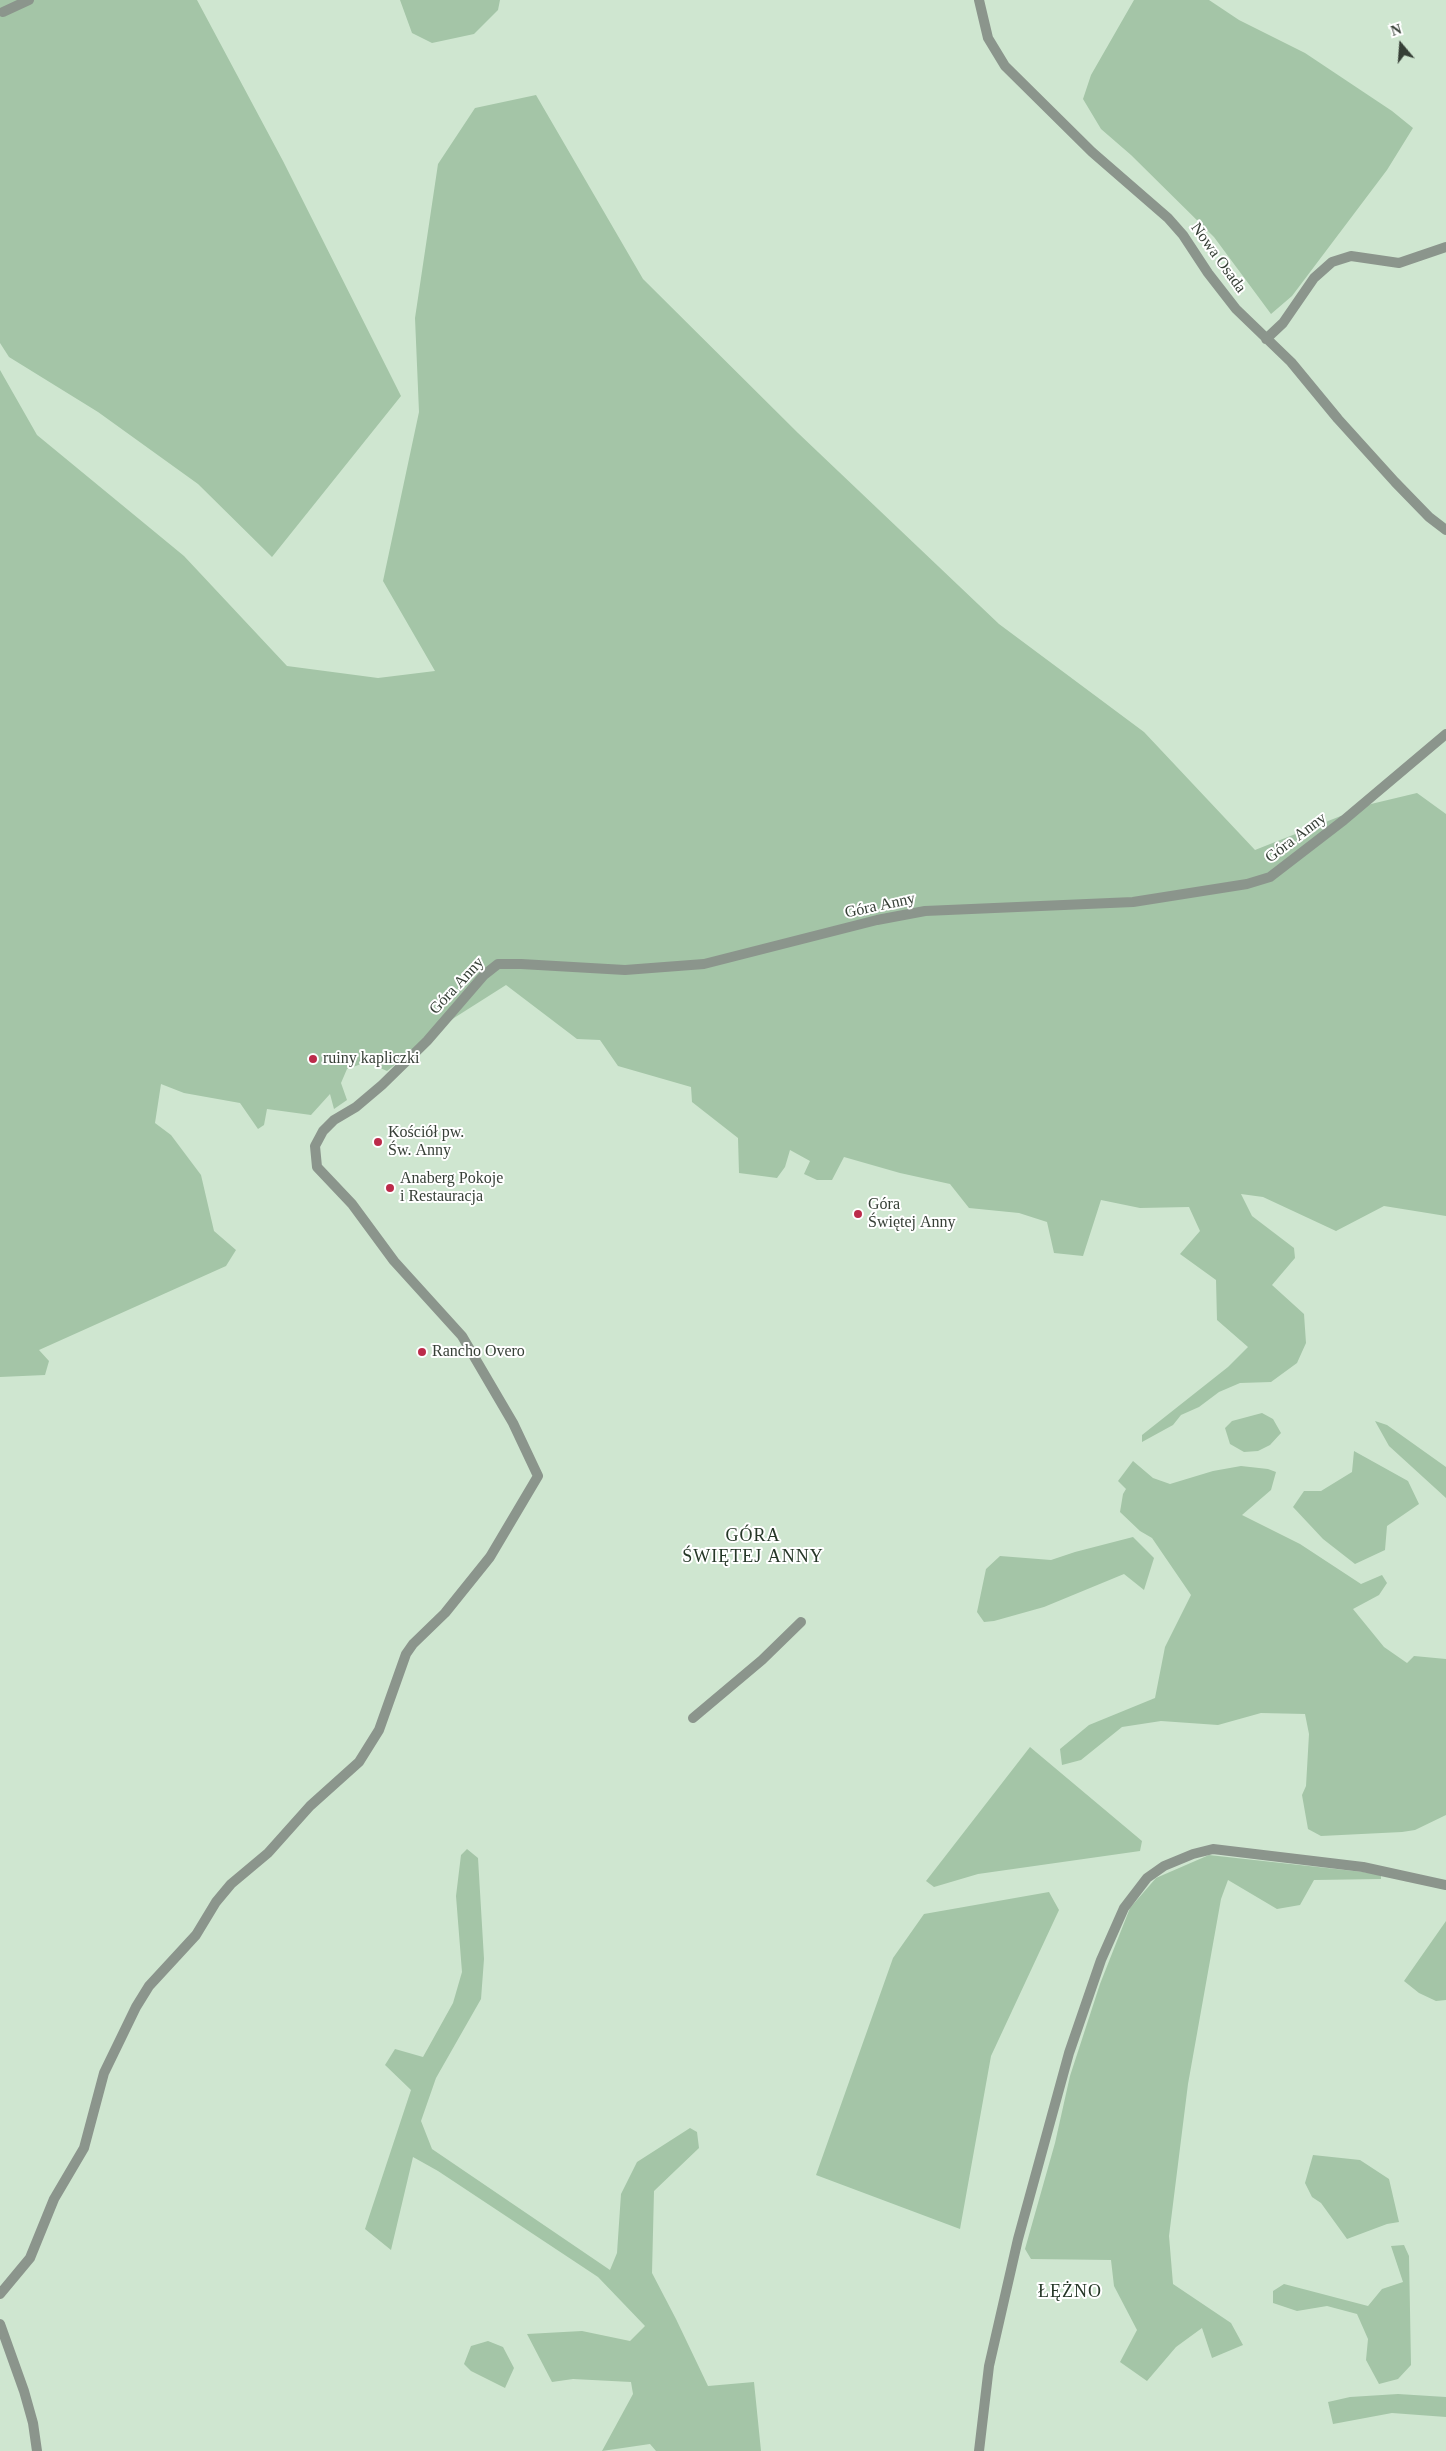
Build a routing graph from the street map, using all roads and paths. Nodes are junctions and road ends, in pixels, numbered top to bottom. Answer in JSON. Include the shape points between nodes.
{"nodes":[{"id":1,"x":29,"y":0,"type":"edge"},
{"id":2,"x":979,"y":0,"type":"edge"},
{"id":3,"x":2,"y":12,"type":"dead end"},
{"id":4,"x":1446,"y":247,"type":"edge"},
{"id":5,"x":1266,"y":339,"type":"junction"},
{"id":6,"x":1446,"y":530,"type":"edge"},
{"id":7,"x":1446,"y":734,"type":"edge"},
{"id":8,"x":801,"y":1622,"type":"dead end"},
{"id":9,"x":693,"y":1718,"type":"dead end"},
{"id":10,"x":1446,"y":1885,"type":"edge"},
{"id":11,"x":0,"y":2294,"type":"edge"},
{"id":12,"x":0,"y":2324,"type":"edge"},
{"id":13,"x":37,"y":2451,"type":"edge"},
{"id":14,"x":979,"y":2451,"type":"edge"}],
"edges":[{"from":1,"to":3,"type":"street"},
{"from":2,"to":5,"type":"street","name":"Nowa Osada","via":[[988,38],[1005,66],[1092,152],[1168,218],[1236,309]]},
{"from":4,"to":5,"type":"street","via":[[1399,263],[1351,256],[1332,262],[1314,278],[1283,322]]},
{"from":5,"to":6,"type":"street","name":"Nowa Osada","via":[[1291,362],[1395,482]]},
{"from":7,"to":11,"type":"street","name":"Góra Anny","via":[[1344,820],[1270,876],[1247,884],[1133,902],[925,911],[704,964],[625,970],[498,964],[382,1085],[323,1130],[315,1146],[317,1167],[352,1204],[394,1261],[462,1336],[513,1423],[538,1476],[490,1557],[445,1613],[406,1654],[379,1730],[359,1762],[310,1806],[268,1853],[232,1884],[216,1902],[196,1935],[149,1986],[104,2073],[84,2148],[54,2198],[30,2258]]},
{"from":8,"to":9,"type":"street"},
{"from":10,"to":14,"type":"street","via":[[1364,1867],[1213,1849],[1164,1866],[1147,1878],[1124,1908],[1101,1960],[1069,2053],[1018,2239],[989,2366]]},
{"from":12,"to":13,"type":"street","via":[[24,2390]]}]}
